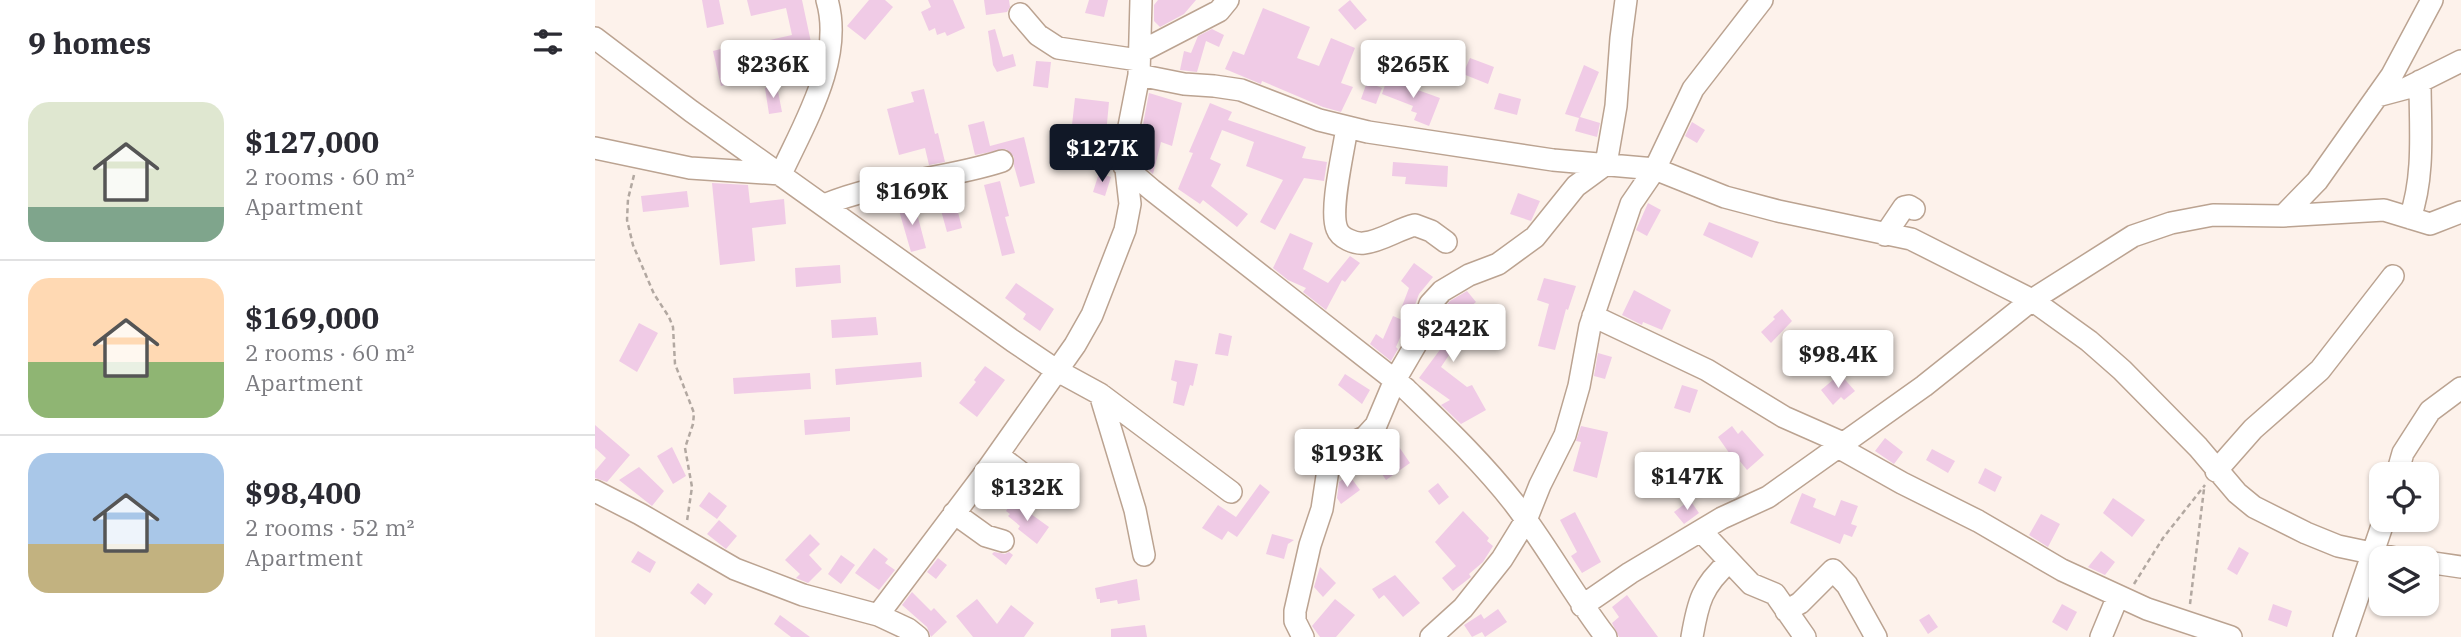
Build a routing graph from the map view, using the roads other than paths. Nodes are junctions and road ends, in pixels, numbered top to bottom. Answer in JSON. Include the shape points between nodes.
{"nodes":[{"id":1,"x":827,"y":0,"type":"edge"},
{"id":2,"x":1141,"y":0,"type":"edge"},
{"id":3,"x":1228,"y":0,"type":"edge"},
{"id":4,"x":1626,"y":0,"type":"edge"},
{"id":5,"x":1762,"y":0,"type":"edge"},
{"id":6,"x":2432,"y":0,"type":"edge"},
{"id":7,"x":1020,"y":15,"type":"dead end"},
{"id":8,"x":595,"y":38,"type":"edge"},
{"id":9,"x":2461,"y":61,"type":"edge"},
{"id":10,"x":1138,"y":63,"type":"junction"},
{"id":11,"x":2420,"y":81,"type":"junction"},
{"id":12,"x":2377,"y":96,"type":"junction"},
{"id":13,"x":1347,"y":127,"type":"junction"},
{"id":14,"x":595,"y":148,"type":"edge"},
{"id":15,"x":1002,"y":161,"type":"dead end"},
{"id":16,"x":1606,"y":164,"type":"junction"},
{"id":17,"x":1124,"y":166,"type":"junction"},
{"id":18,"x":1655,"y":169,"type":"junction"},
{"id":19,"x":781,"y":174,"type":"junction"},
{"id":20,"x":824,"y":205,"type":"junction"},
{"id":21,"x":1914,"y":209,"type":"dead end"},
{"id":22,"x":2461,"y":212,"type":"edge"},
{"id":23,"x":2283,"y":216,"type":"junction"},
{"id":24,"x":2410,"y":218,"type":"junction"},
{"id":25,"x":1885,"y":235,"type":"junction"},
{"id":26,"x":1446,"y":242,"type":"dead end"},
{"id":27,"x":2393,"y":276,"type":"dead end"},
{"id":28,"x":2032,"y":300,"type":"junction"},
{"id":29,"x":1593,"y":316,"type":"junction"},
{"id":30,"x":1056,"y":370,"type":"junction"},
{"id":31,"x":1395,"y":380,"type":"junction"},
{"id":32,"x":2461,"y":388,"type":"edge"},
{"id":33,"x":1100,"y":394,"type":"junction"},
{"id":34,"x":1841,"y":445,"type":"junction"},
{"id":35,"x":998,"y":455,"type":"junction"},
{"id":36,"x":2400,"y":462,"type":"edge"},
{"id":37,"x":2210,"y":478,"type":"junction"},
{"id":38,"x":595,"y":491,"type":"edge"},
{"id":39,"x":1231,"y":492,"type":"dead end"},
{"id":40,"x":1050,"y":495,"type":"dead end"},
{"id":41,"x":954,"y":513,"type":"junction"},
{"id":42,"x":1526,"y":520,"type":"junction"},
{"id":43,"x":1701,"y":531,"type":"junction"},
{"id":44,"x":1003,"y":541,"type":"dead end"},
{"id":45,"x":2369,"y":553,"type":"edge"},
{"id":46,"x":1144,"y":555,"type":"dead end"},
{"id":47,"x":1729,"y":562,"type":"junction"},
{"id":48,"x":2439,"y":564,"type":"edge"},
{"id":49,"x":2461,"y":567,"type":"edge"},
{"id":50,"x":2369,"y":568,"type":"edge"},
{"id":51,"x":2121,"y":597,"type":"junction"},
{"id":52,"x":1582,"y":606,"type":"junction"},
{"id":53,"x":1786,"y":611,"type":"junction"},
{"id":54,"x":878,"y":615,"type":"junction"},
{"id":55,"x":918,"y":637,"type":"edge"},
{"id":56,"x":1303,"y":637,"type":"edge"},
{"id":57,"x":1431,"y":637,"type":"edge"},
{"id":58,"x":1606,"y":637,"type":"edge"},
{"id":59,"x":1692,"y":637,"type":"edge"},
{"id":60,"x":1805,"y":637,"type":"edge"},
{"id":61,"x":1876,"y":637,"type":"edge"},
{"id":62,"x":2101,"y":637,"type":"edge"},
{"id":63,"x":2231,"y":637,"type":"edge"},
{"id":64,"x":2344,"y":637,"type":"edge"}],
"edges":[{"from":1,"to":19,"type":"street","via":[[832,43],[825,71]]},
{"from":2,"to":10,"type":"street"},
{"from":3,"to":10,"type":"street","via":[[1219,11]]},
{"from":4,"to":16,"type":"street"},
{"from":5,"to":18,"type":"street","via":[[1693,89]]},
{"from":6,"to":12,"type":"street"},
{"from":7,"to":10,"type":"street","via":[[1058,48]]},
{"from":8,"to":19,"type":"street"},
{"from":9,"to":11,"type":"street"},
{"from":10,"to":13,"type":"street","via":[[1184,84],[1241,90]]},
{"from":10,"to":17,"type":"street"},
{"from":11,"to":12,"type":"street"},
{"from":11,"to":24,"type":"street","via":[[2419,180]]},
{"from":12,"to":23,"type":"street","via":[[2317,181]]},
{"from":13,"to":16,"type":"street","via":[[1435,144]]},
{"from":13,"to":26,"type":"street","via":[[1335,201],[1338,233],[1363,243],[1415,225]]},
{"from":14,"to":19,"type":"street","via":[[690,168]]},
{"from":15,"to":20,"type":"street","via":[[871,189]]},
{"from":16,"to":18,"type":"street"},
{"from":16,"to":31,"type":"street","via":[[1576,186],[1535,237],[1498,264],[1469,275],[1436,297]]},
{"from":17,"to":30,"type":"street","via":[[1129,204],[1125,229],[1092,315]]},
{"from":17,"to":31,"type":"street"},
{"from":18,"to":25,"type":"street","via":[[1725,197]]},
{"from":18,"to":29,"type":"street","via":[[1631,204]]},
{"from":19,"to":20,"type":"street"},
{"from":20,"to":30,"type":"street"},
{"from":21,"to":25,"type":"street","via":[[1903,207]]},
{"from":22,"to":24,"type":"street","via":[[2430,223]]},
{"from":23,"to":24,"type":"street","via":[[2384,211]]},
{"from":23,"to":28,"type":"street","via":[[2213,215],[2171,223],[2133,236]]},
{"from":25,"to":28,"type":"street","via":[[1932,248]]},
{"from":27,"to":37,"type":"street","via":[[2320,370],[2253,429]]},
{"from":28,"to":34,"type":"street"},
{"from":28,"to":37,"type":"street","via":[[2122,370],[2198,447]]},
{"from":29,"to":34,"type":"street","via":[[1707,370]]},
{"from":29,"to":42,"type":"street","via":[[1565,435]]},
{"from":30,"to":33,"type":"street"},
{"from":30,"to":35,"type":"street"},
{"from":31,"to":42,"type":"street","via":[[1493,478]]},
{"from":31,"to":56,"type":"street","via":[[1372,431],[1337,450],[1329,463],[1322,509],[1294,611]]},
{"from":32,"to":36,"type":"street","via":[[2430,411]]},
{"from":33,"to":39,"type":"street"},
{"from":33,"to":46,"type":"street"},
{"from":34,"to":43,"type":"street","via":[[1768,497]]},
{"from":34,"to":51,"type":"street","via":[[2062,570]]},
{"from":35,"to":40,"type":"street"},
{"from":35,"to":41,"type":"street"},
{"from":37,"to":45,"type":"street","via":[[2273,517],[2338,546]]},
{"from":38,"to":54,"type":"street","via":[[735,569]]},
{"from":41,"to":44,"type":"street","via":[[986,536]]},
{"from":41,"to":54,"type":"street"},
{"from":42,"to":52,"type":"street"},
{"from":42,"to":57,"type":"street","via":[[1487,579]]},
{"from":43,"to":47,"type":"street"},
{"from":43,"to":52,"type":"street"},
{"from":47,"to":53,"type":"street","via":[[1751,584],[1775,594]]},
{"from":47,"to":59,"type":"street","via":[[1702,595]]},
{"from":48,"to":49,"type":"street"},
{"from":50,"to":64,"type":"street"},
{"from":51,"to":62,"type":"street"},
{"from":51,"to":63,"type":"street"},
{"from":52,"to":58,"type":"street"},
{"from":53,"to":60,"type":"street"},
{"from":53,"to":61,"type":"street","via":[[1835,570]]},
{"from":54,"to":55,"type":"street"}]}
